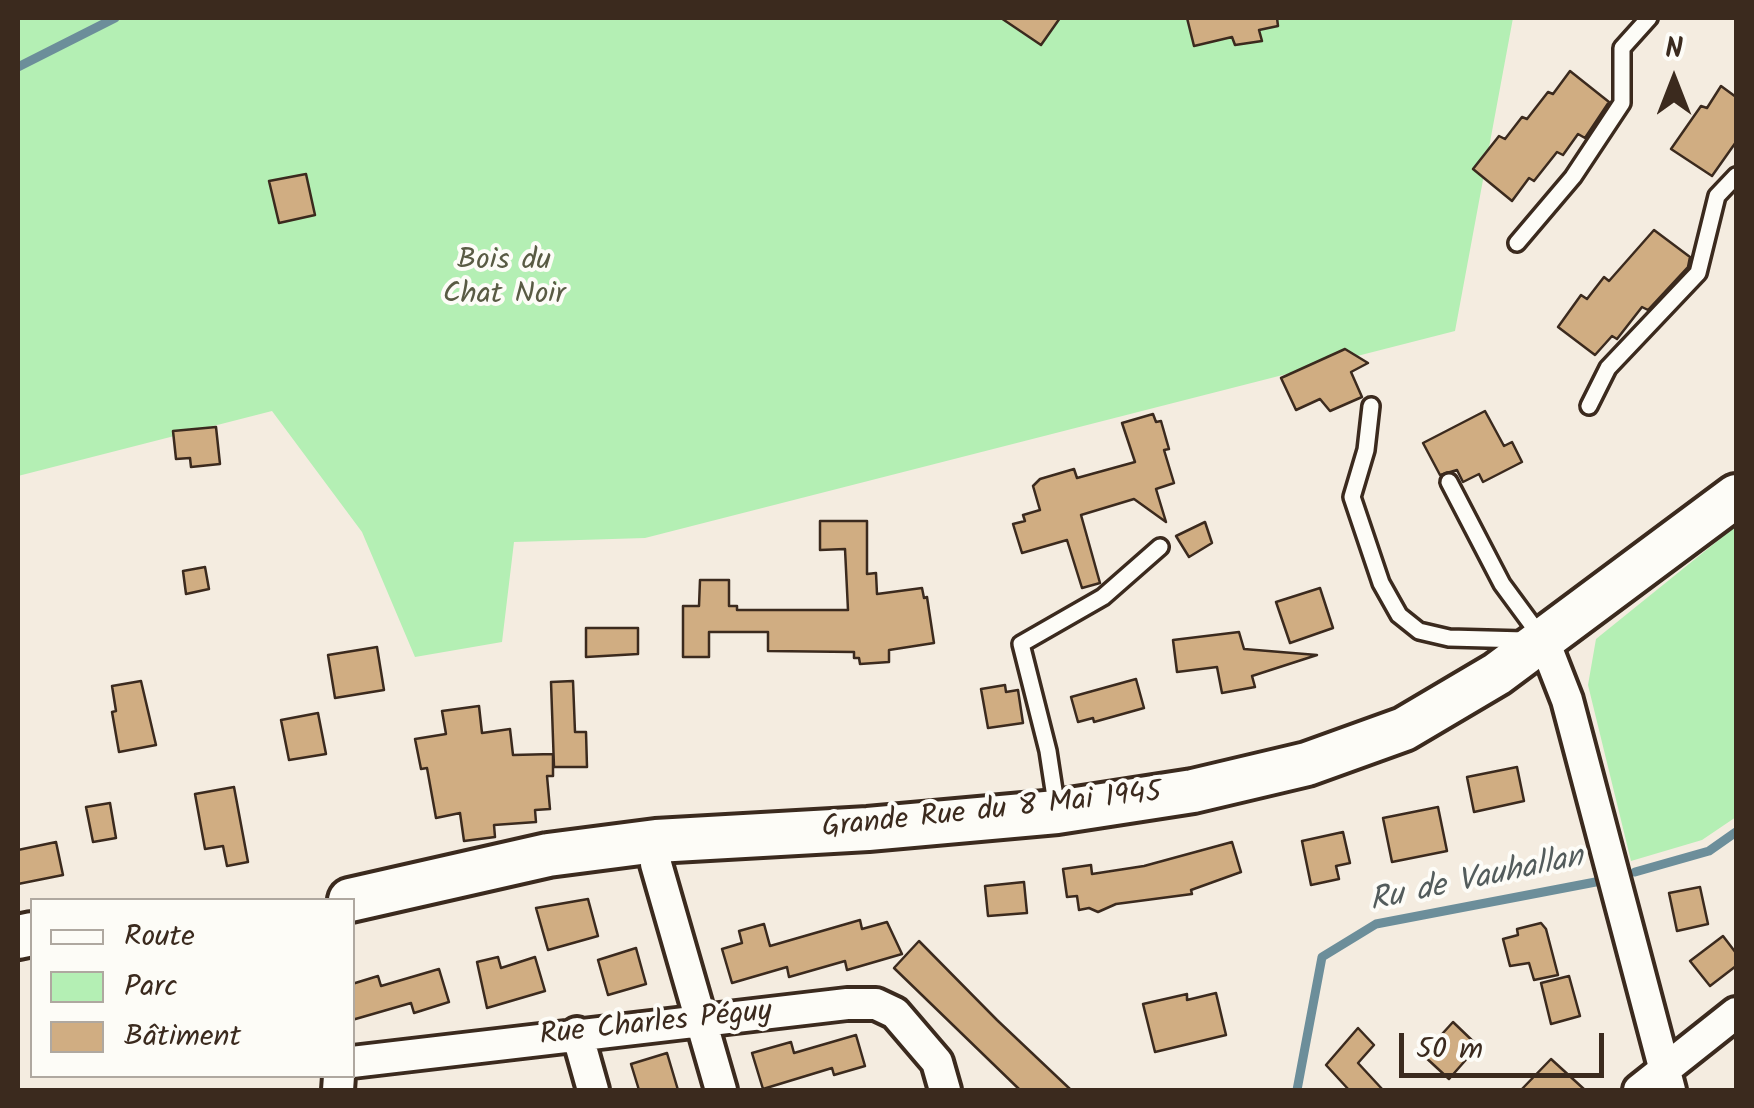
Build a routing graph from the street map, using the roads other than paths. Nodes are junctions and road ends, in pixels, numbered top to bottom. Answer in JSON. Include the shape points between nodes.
{"nodes":[{"id":1,"x":1649,"y":18,"type":"edge"},
{"id":2,"x":1736,"y":176,"type":"edge"},
{"id":3,"x":1517,"y":243,"type":"dead end"},
{"id":4,"x":1371,"y":406,"type":"dead end"},
{"id":5,"x":1589,"y":406,"type":"dead end"},
{"id":6,"x":1449,"y":482,"type":"dead end"},
{"id":7,"x":1736,"y":496,"type":"edge"},
{"id":8,"x":1160,"y":547,"type":"dead end"},
{"id":9,"x":1544,"y":641,"type":"junction"},
{"id":10,"x":1057,"y":812,"type":"junction"},
{"id":11,"x":656,"y":842,"type":"junction"},
{"id":12,"x":355,"y":899,"type":"edge"},
{"id":13,"x":1736,"y":1013,"type":"edge"},
{"id":14,"x":700,"y":1022,"type":"junction"},
{"id":15,"x":578,"y":1033,"type":"junction"},
{"id":16,"x":355,"y":1062,"type":"edge"},
{"id":17,"x":941,"y":1076,"type":"edge"},
{"id":18,"x":1667,"y":1080,"type":"edge"},
{"id":19,"x":593,"y":1090,"type":"edge"},
{"id":20,"x":722,"y":1090,"type":"edge"},
{"id":21,"x":966,"y":1090,"type":"edge"},
{"id":22,"x":1638,"y":1090,"type":"edge"}],
"edges":[{"from":1,"to":3,"type":"lane","via":[[1622,48],[1622,103],[1573,177]]},
{"from":2,"to":5,"type":"lane","via":[[1717,196],[1698,273],[1608,368]]},
{"from":4,"to":9,"type":"lane","via":[[1352,497],[1399,615],[1419,631],[1449,638]]},
{"from":6,"to":9,"type":"lane","via":[[1502,584]]},
{"from":7,"to":9,"type":"main road","name":"Grande Rue du 8 Mai 1945"},
{"from":8,"to":10,"type":"lane","via":[[1104,597],[1021,644]]},
{"from":9,"to":10,"type":"main road","name":"Grande Rue du 8 Mai 1945","via":[[1404,728],[1306,764],[1193,791]]},
{"from":9,"to":18,"type":"street","via":[[1567,700]]},
{"from":10,"to":11,"type":"main road","name":"Grande Rue du 8 Mai 1945"},
{"from":11,"to":12,"type":"main road","name":"Grande Rue du 8 Mai 1945","via":[[548,855]]},
{"from":11,"to":14,"type":"street","via":[[656,864]]},
{"from":13,"to":18,"type":"street"},
{"from":14,"to":15,"type":"street","name":"Rue Charles Péguy"},
{"from":14,"to":17,"type":"street","name":"Rue Charles Péguy","via":[[876,1004],[895,1013]]},
{"from":14,"to":20,"type":"street"},
{"from":15,"to":16,"type":"street","name":"Rue Charles Péguy"},
{"from":15,"to":19,"type":"street"},
{"from":17,"to":21,"type":"street","name":"Rue Charles Péguy"},
{"from":18,"to":22,"type":"street"}]}
